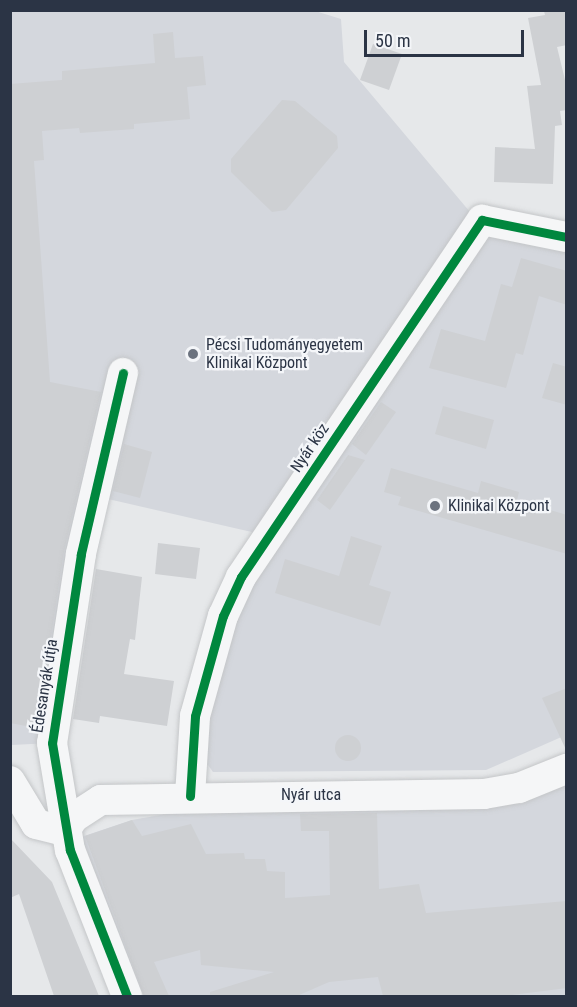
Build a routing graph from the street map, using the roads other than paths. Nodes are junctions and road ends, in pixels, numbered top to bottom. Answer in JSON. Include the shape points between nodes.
{"nodes":[{"id":1,"x":567,"y":237,"type":"edge"},
{"id":2,"x":123,"y":373,"type":"dead end"},
{"id":3,"x":567,"y":769,"type":"edge"},
{"id":4,"x":10,"y":781,"type":"edge"},
{"id":5,"x":190,"y":796,"type":"junction"},
{"id":6,"x":65,"y":831,"type":"junction"},
{"id":7,"x":127,"y":996,"type":"edge"}],
"edges":[{"from":1,"to":5,"type":"street","name":"Nyár köz","via":[[482,220],[241,577],[223,616],[195,716]]},
{"from":2,"to":6,"type":"street","name":"Édesanyák útja","via":[[81,554],[52,743]]},
{"from":3,"to":5,"type":"street","name":"Nyár utca","via":[[519,788],[484,794]]},
{"from":4,"to":6,"type":"street","via":[[36,824]]},
{"from":5,"to":6,"type":"street","name":"Nyár utca","via":[[101,800],[73,818]]},
{"from":6,"to":7,"type":"street","name":"Édesanyák útja"}]}
